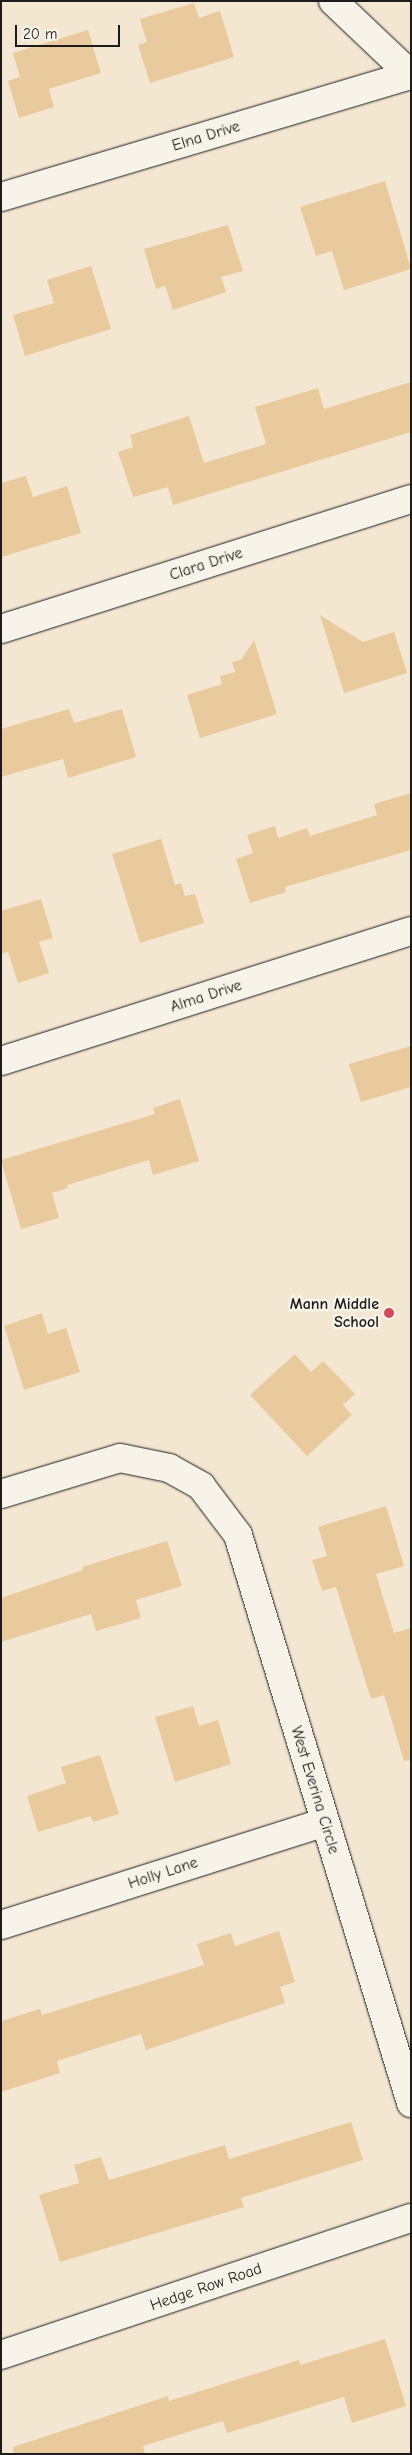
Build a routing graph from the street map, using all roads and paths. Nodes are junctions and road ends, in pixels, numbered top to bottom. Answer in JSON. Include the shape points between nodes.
{"nodes":[{"id":1,"x":334,"y":1,"type":"edge"},
{"id":2,"x":411,"y":75,"type":"edge"},
{"id":3,"x":1,"y":197,"type":"edge"},
{"id":4,"x":411,"y":499,"type":"edge"},
{"id":5,"x":1,"y":630,"type":"edge"},
{"id":6,"x":411,"y":931,"type":"edge"},
{"id":7,"x":1,"y":1061,"type":"edge"},
{"id":8,"x":1,"y":1494,"type":"edge"},
{"id":9,"x":325,"y":1822,"type":"junction"},
{"id":10,"x":1,"y":1925,"type":"edge"},
{"id":11,"x":411,"y":2104,"type":"edge"},
{"id":12,"x":411,"y":2218,"type":"edge"},
{"id":13,"x":1,"y":2355,"type":"edge"}],
"edges":[{"from":1,"to":2,"type":"street"},
{"from":2,"to":3,"type":"street","name":"Elna Drive"},
{"from":4,"to":5,"type":"street","name":"Clara Drive"},
{"from":6,"to":7,"type":"street","name":"Alma Drive"},
{"from":8,"to":9,"type":"street","name":"West Everina Circle","via":[[120,1458],[169,1468],[201,1486],[238,1536]]},
{"from":9,"to":10,"type":"street","name":"Holly Lane"},
{"from":9,"to":11,"type":"street","name":"West Everina Circle"},
{"from":12,"to":13,"type":"street","name":"Hedge Row Road"}]}
